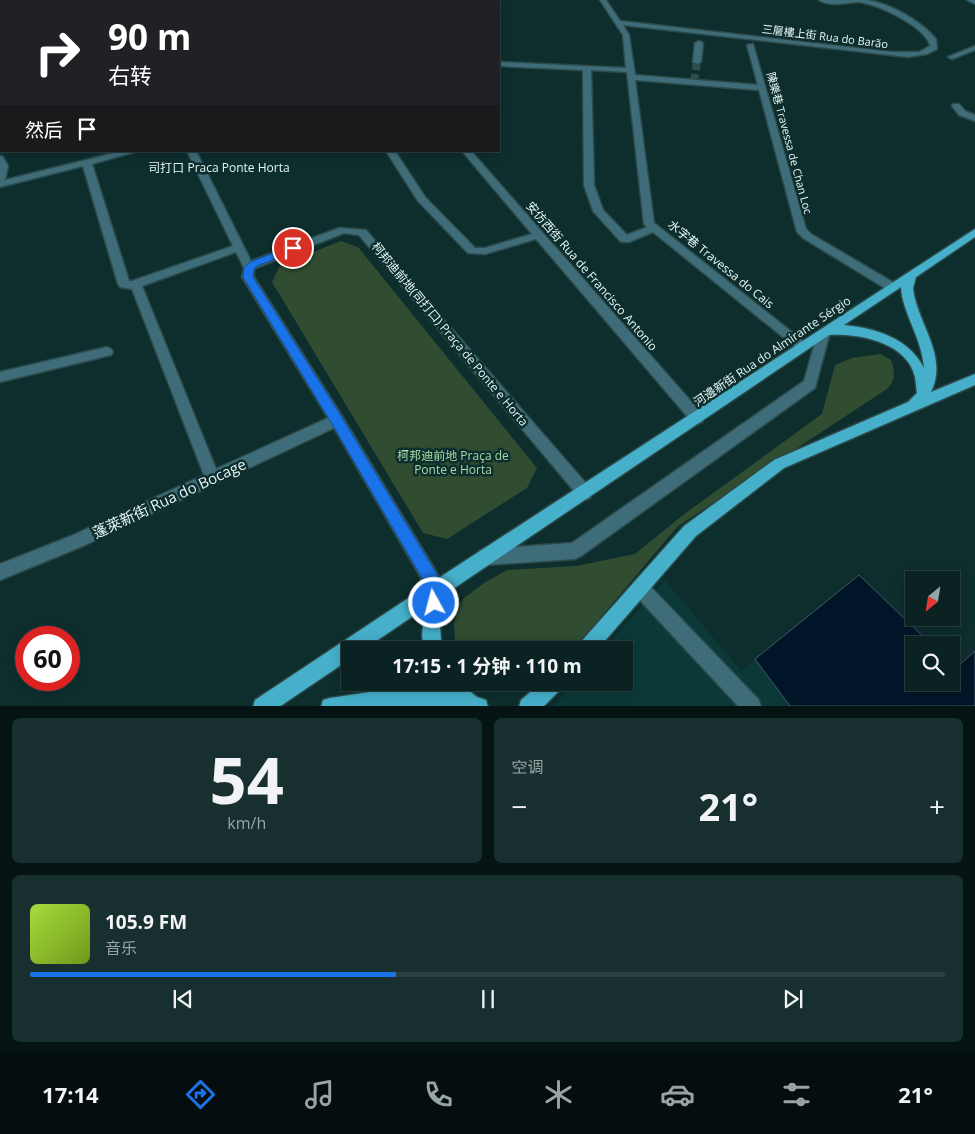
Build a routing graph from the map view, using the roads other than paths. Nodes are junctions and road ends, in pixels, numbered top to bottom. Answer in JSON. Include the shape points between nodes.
{"nodes":[{"id":1,"x":603,"y":0,"type":"edge"},
{"id":2,"x":822,"y":0,"type":"edge"},
{"id":3,"x":970,"y":0,"type":"edge"},
{"id":4,"x":856,"y":1,"type":"edge"},
{"id":5,"x":975,"y":2,"type":"edge"},
{"id":6,"x":619,"y":23,"type":"junction"},
{"id":7,"x":699,"y":42,"type":"dead end"},
{"id":8,"x":751,"y":44,"type":"dead end"},
{"id":9,"x":975,"y":48,"type":"edge"},
{"id":10,"x":952,"y":57,"type":"dead end"},
{"id":11,"x":697,"y":62,"type":"tunnel mouth"},
{"id":12,"x":500,"y":64,"type":"edge"},
{"id":13,"x":587,"y":68,"type":"junction"},
{"id":14,"x":630,"y":74,"type":"junction"},
{"id":15,"x":762,"y":88,"type":"junction"},
{"id":16,"x":956,"y":106,"type":"dead end"},
{"id":17,"x":975,"y":118,"type":"edge"},
{"id":18,"x":130,"y":152,"type":"edge"},
{"id":19,"x":192,"y":152,"type":"edge"},
{"id":20,"x":391,"y":152,"type":"edge"},
{"id":21,"x":467,"y":152,"type":"edge"},
{"id":22,"x":0,"y":159,"type":"edge"},
{"id":23,"x":87,"y":162,"type":"junction"},
{"id":24,"x":0,"y":183,"type":"edge"},
{"id":25,"x":654,"y":228,"type":"junction"},
{"id":26,"x":975,"y":232,"type":"edge"},
{"id":27,"x":538,"y":235,"type":"junction"},
{"id":28,"x":239,"y":247,"type":"junction"},
{"id":29,"x":250,"y":268,"type":"junction"},
{"id":30,"x":912,"y":274,"type":"junction"},
{"id":31,"x":136,"y":284,"type":"junction"},
{"id":32,"x":892,"y":287,"type":"junction"},
{"id":33,"x":824,"y":332,"type":"junction"},
{"id":34,"x":803,"y":347,"type":"junction"},
{"id":35,"x":107,"y":352,"type":"dead end"},
{"id":36,"x":0,"y":377,"type":"edge"},
{"id":37,"x":975,"y":379,"type":"edge"},
{"id":38,"x":922,"y":394,"type":"junction"},
{"id":39,"x":905,"y":410,"type":"junction"},
{"id":40,"x":697,"y":418,"type":"junction"},
{"id":41,"x":337,"y":420,"type":"junction"},
{"id":42,"x":212,"y":478,"type":"junction"},
{"id":43,"x":585,"y":493,"type":"junction"},
{"id":44,"x":484,"y":557,"type":"junction"},
{"id":45,"x":0,"y":572,"type":"edge"},
{"id":46,"x":640,"y":588,"type":"junction"},
{"id":47,"x":437,"y":589,"type":"junction"},
{"id":48,"x":430,"y":641,"type":"edge"},
{"id":49,"x":593,"y":641,"type":"edge"},
{"id":50,"x":455,"y":691,"type":"edge"},
{"id":51,"x":547,"y":691,"type":"edge"},
{"id":52,"x":548,"y":691,"type":"edge"},
{"id":53,"x":476,"y":705,"type":"edge"},
{"id":54,"x":262,"y":706,"type":"edge"},
{"id":55,"x":330,"y":706,"type":"edge"},
{"id":56,"x":528,"y":706,"type":"edge"},
{"id":57,"x":534,"y":706,"type":"edge"},
{"id":58,"x":752,"y":706,"type":"edge"}],
"edges":[{"from":1,"to":6,"type":"street","name":"水字巷 Travessa do Cais"},
{"from":2,"to":4,"type":"street"},
{"from":3,"to":5,"type":"street"},
{"from":4,"to":6,"type":"street","name":"三層樓上街 Rua do Barão","via":[[881,6],[927,32],[934,47],[915,54],[892,54]]},
{"from":6,"to":14,"type":"street","name":"水字巷 Travessa do Cais","via":[[626,35]]},
{"from":7,"to":11,"type":"street"},
{"from":8,"to":15,"type":"street","name":"陳樂巷 Travessa de Chan Loc"},
{"from":9,"to":10,"type":"street"},
{"from":12,"to":13,"type":"street"},
{"from":13,"to":14,"type":"street"},
{"from":13,"to":25,"type":"street","via":[[589,185],[598,211],[624,240]]},
{"from":14,"to":15,"type":"street"},
{"from":14,"to":25,"type":"street","name":"水字巷 Travessa do Cais","via":[[649,224]]},
{"from":15,"to":32,"type":"street","name":"陳樂巷 Travessa de Chan Loc","via":[[801,230]]},
{"from":16,"to":17,"type":"street","via":[[962,113]]},
{"from":18,"to":23,"type":"street"},
{"from":19,"to":28,"type":"street"},
{"from":20,"to":27,"type":"street","via":[[421,199],[472,251],[485,252]]},
{"from":21,"to":27,"type":"street","name":"安仿西街 Rua de Francisco Antonio"},
{"from":22,"to":24,"type":"street","via":[[3,166]]},
{"from":23,"to":24,"type":"street"},
{"from":23,"to":31,"type":"street","via":[[122,283]]},
{"from":25,"to":34,"type":"street","name":"水字巷 Travessa do Cais"},
{"from":26,"to":30,"type":"main road","name":"河邊新街 Rua do Almirante Sérgio"},
{"from":27,"to":40,"type":"street","name":"安仿西街 Rua de Francisco Antonio"},
{"from":28,"to":29,"type":"street"},
{"from":28,"to":31,"type":"street"},
{"from":29,"to":41,"type":"street","via":[[248,277]]},
{"from":29,"to":43,"type":"street","name":"柯邦迪前地(司打口) Praça de Ponte e Horta","via":[[259,260],[343,230],[362,232]]},
{"from":30,"to":32,"type":"main road","name":"河邊新街 Rua do Almirante Sérgio"},
{"from":30,"to":38,"type":"main road","via":[[907,285],[909,299],[931,367],[930,380]]},
{"from":31,"to":42,"type":"street"},
{"from":32,"to":33,"type":"main road","name":"河邊新街 Rua do Almirante Sérgio"},
{"from":33,"to":34,"type":"main road","name":"河邊新街 Rua do Almirante Sérgio"},
{"from":33,"to":38,"type":"main road","via":[[855,330],[891,342],[918,367],[924,381]]},
{"from":33,"to":44,"type":"street","via":[[810,384],[575,551]]},
{"from":34,"to":40,"type":"main road","name":"河邊新街 Rua do Almirante Sérgio"},
{"from":35,"to":36,"type":"street"},
{"from":37,"to":39,"type":"main road"},
{"from":38,"to":39,"type":"main road"},
{"from":39,"to":46,"type":"main road","via":[[779,464],[690,531]]},
{"from":40,"to":43,"type":"main road","name":"河邊新街 Rua do Almirante Sérgio"},
{"from":41,"to":42,"type":"street","name":"蓬萊新街 Rua do Bocage"},
{"from":41,"to":47,"type":"street"},
{"from":42,"to":45,"type":"street","name":"蓬萊新街 Rua do Bocage","via":[[77,541]]},
{"from":43,"to":44,"type":"main road"},
{"from":44,"to":47,"type":"main road"},
{"from":46,"to":49,"type":"main road"},
{"from":46,"to":58,"type":"street"},
{"from":47,"to":48,"type":"main road"},
{"from":47,"to":54,"type":"main road"},
{"from":50,"to":53,"type":"main road"},
{"from":51,"to":56,"type":"main road"},
{"from":52,"to":57,"type":"street"},
{"from":53,"to":55,"type":"main road","via":[[390,698]]}]}
